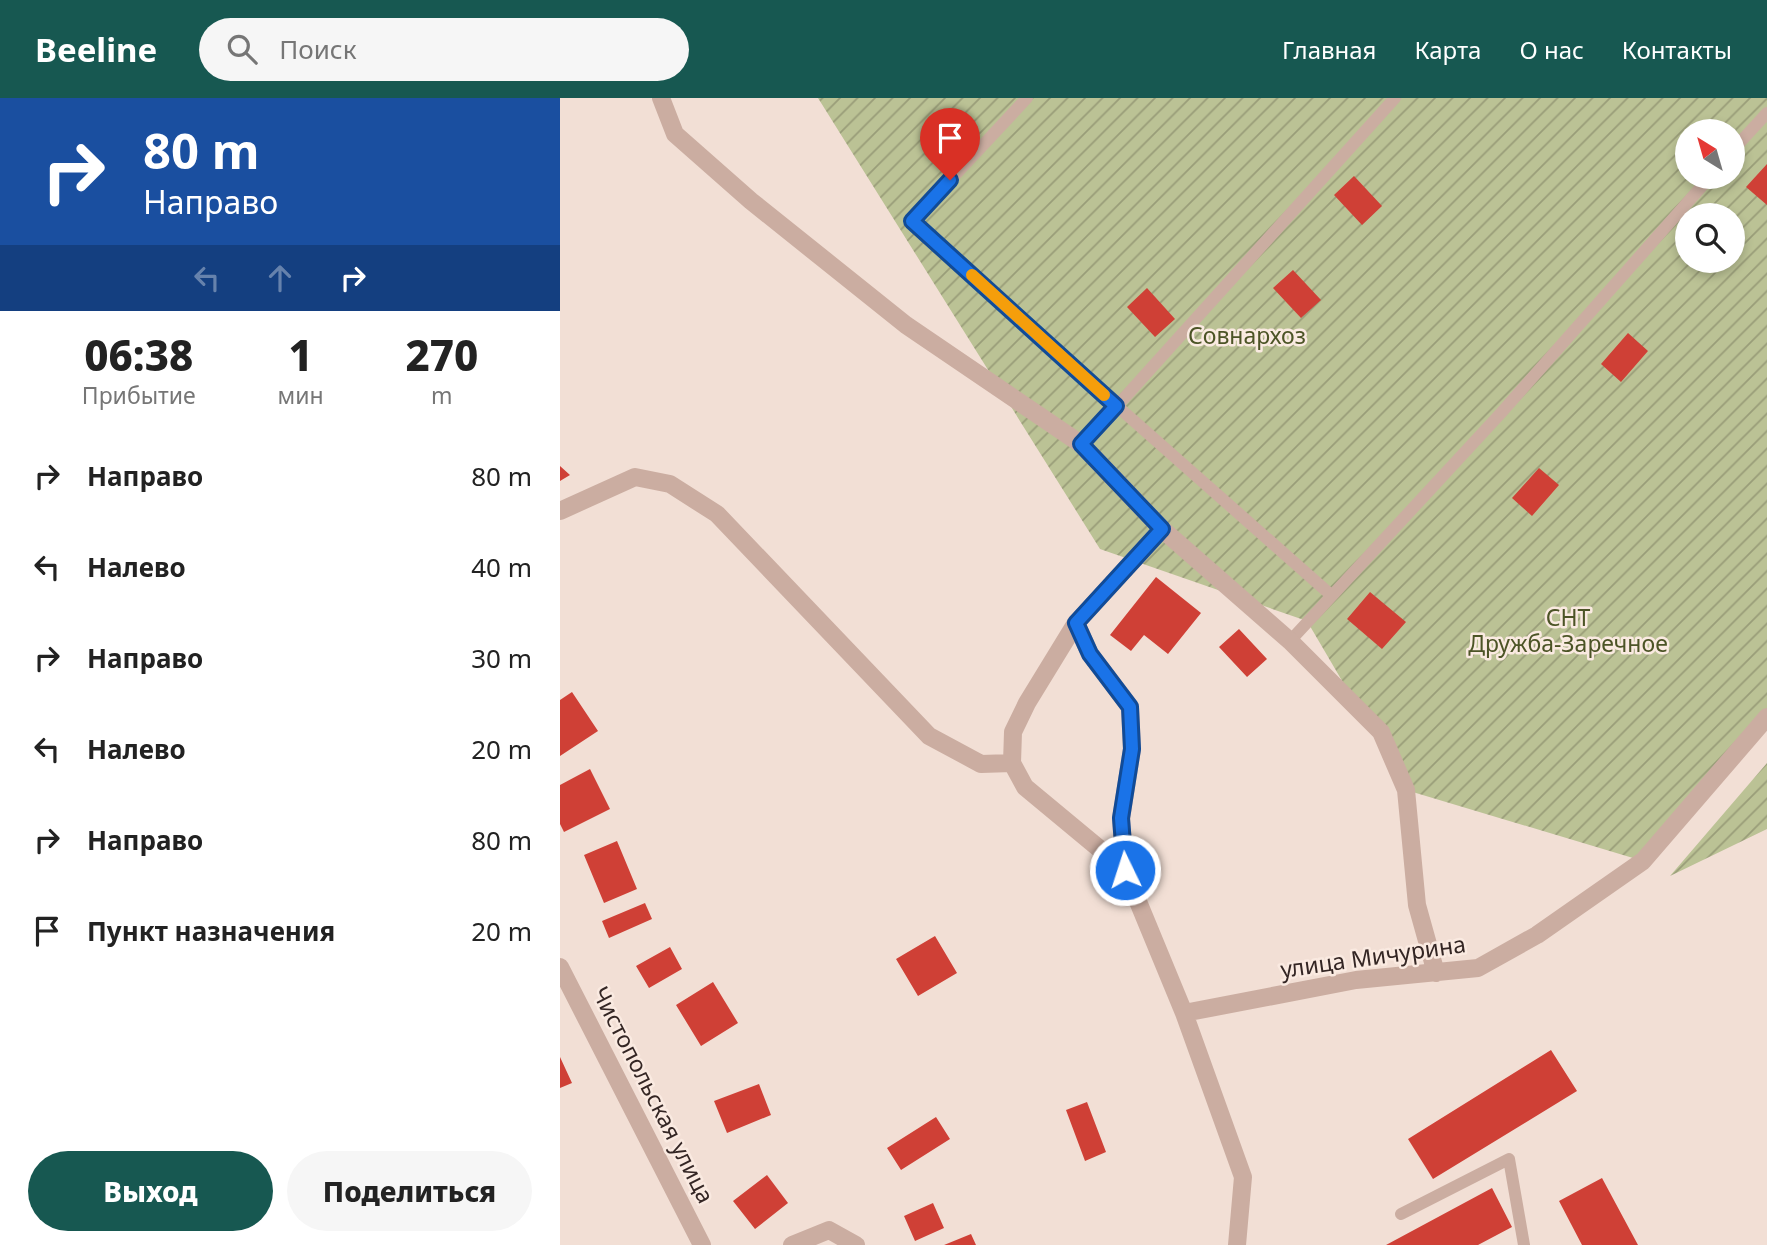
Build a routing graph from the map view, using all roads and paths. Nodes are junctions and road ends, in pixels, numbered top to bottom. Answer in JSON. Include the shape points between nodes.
{"nodes":[{"id":1,"x":661,"y":98,"type":"edge"},
{"id":2,"x":1027,"y":98,"type":"edge"},
{"id":3,"x":1395,"y":98,"type":"edge"},
{"id":4,"x":1767,"y":113,"type":"edge"},
{"id":5,"x":1745,"y":138,"type":"edge"},
{"id":6,"x":1699,"y":189,"type":"edge"},
{"id":7,"x":1116,"y":406,"type":"junction"},
{"id":8,"x":1081,"y":444,"type":"junction"},
{"id":9,"x":560,"y":511,"type":"edge"},
{"id":10,"x":1162,"y":529,"type":"junction"},
{"id":11,"x":1332,"y":596,"type":"junction"},
{"id":12,"x":1076,"y":623,"type":"junction"},
{"id":13,"x":1290,"y":641,"type":"junction"},
{"id":14,"x":1767,"y":718,"type":"edge"},
{"id":15,"x":1012,"y":763,"type":"junction"},
{"id":16,"x":1125,"y":870,"type":"junction"},
{"id":17,"x":560,"y":967,"type":"edge"},
{"id":18,"x":1436,"y":973,"type":"junction"},
{"id":19,"x":1184,"y":1013,"type":"junction"},
{"id":20,"x":1401,"y":1214,"type":"dead end"},
{"id":21,"x":702,"y":1245,"type":"edge"},
{"id":22,"x":792,"y":1245,"type":"edge"},
{"id":23,"x":856,"y":1245,"type":"edge"},
{"id":24,"x":1237,"y":1245,"type":"edge"},
{"id":25,"x":1524,"y":1245,"type":"edge"}],
"edges":[{"from":1,"to":8,"type":"street","via":[[675,134],[751,201],[906,326]]},
{"from":2,"to":7,"type":"lane","via":[[912,221]]},
{"from":3,"to":7,"type":"lane"},
{"from":4,"to":5,"type":"lane"},
{"from":6,"to":11,"type":"lane"},
{"from":7,"to":8,"type":"lane"},
{"from":7,"to":11,"type":"lane"},
{"from":8,"to":10,"type":"street"},
{"from":9,"to":15,"type":"street","via":[[635,477],[670,484],[717,514],[929,736],[981,764]]},
{"from":10,"to":12,"type":"street"},
{"from":10,"to":13,"type":"street"},
{"from":11,"to":13,"type":"lane"},
{"from":12,"to":15,"type":"street","via":[[1013,732]]},
{"from":12,"to":16,"type":"street","via":[[1090,654],[1130,707],[1132,749],[1121,818]]},
{"from":13,"to":18,"type":"street","via":[[1381,732],[1406,790],[1416,905]]},
{"from":14,"to":18,"type":"street","name":"улица Мичурина","via":[[1643,861],[1537,935],[1478,968]]},
{"from":15,"to":16,"type":"street","via":[[1025,786]]},
{"from":16,"to":19,"type":"street"},
{"from":17,"to":21,"type":"street","name":"Чистопольская улица"},
{"from":18,"to":19,"type":"street","name":"улица Мичурина","via":[[1356,980]]},
{"from":19,"to":24,"type":"street","via":[[1243,1177]]},
{"from":20,"to":25,"type":"lane","via":[[1509,1159]]},
{"from":22,"to":23,"type":"street","via":[[829,1230]]}]}
